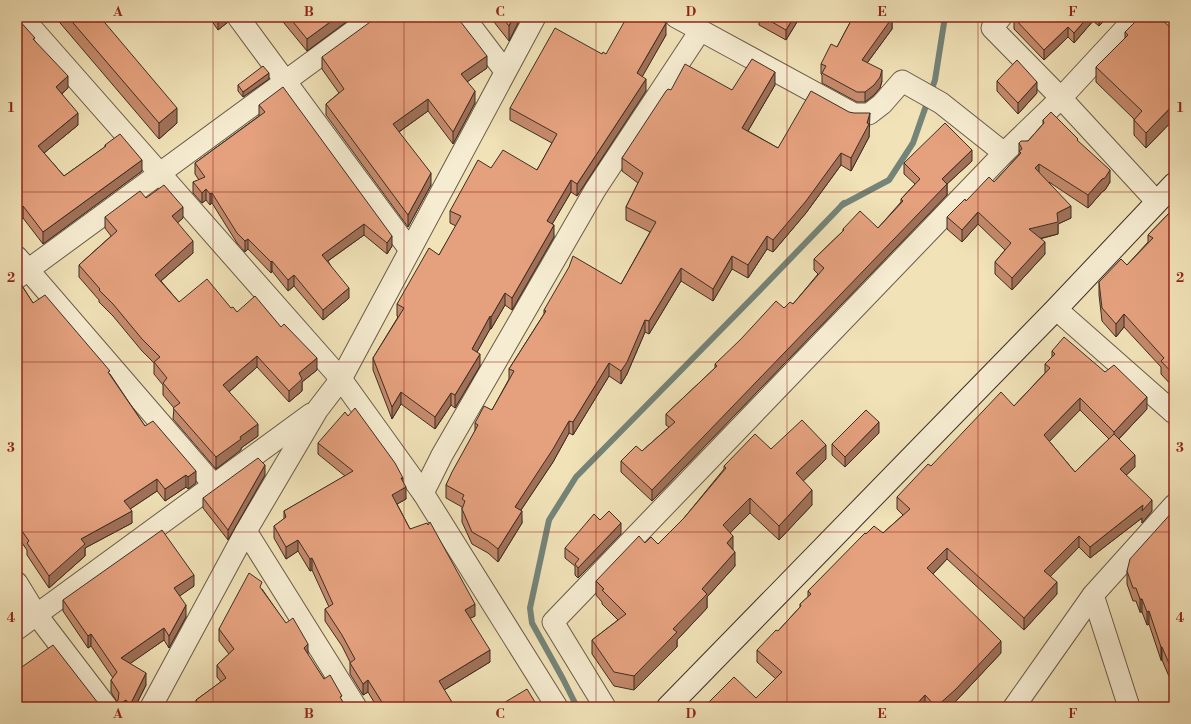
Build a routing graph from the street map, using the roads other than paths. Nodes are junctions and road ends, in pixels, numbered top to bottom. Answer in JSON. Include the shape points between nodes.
{"nodes":[{"id":1,"x":22,"y":17,"type":"edge"},
{"id":2,"x":238,"y":17,"type":"edge"},
{"id":3,"x":372,"y":17,"type":"edge"},
{"id":4,"x":464,"y":17,"type":"edge"},
{"id":5,"x":535,"y":17,"type":"edge"},
{"id":6,"x":676,"y":17,"type":"edge"},
{"id":7,"x":1001,"y":17,"type":"edge"},
{"id":8,"x":1136,"y":17,"type":"edge"},
{"id":9,"x":700,"y":31,"type":"junction"},
{"id":10,"x":505,"y":72,"type":"junction"},
{"id":11,"x":285,"y":81,"type":"junction"},
{"id":12,"x":1061,"y":98,"type":"junction"},
{"id":13,"x":1004,"y":152,"type":"junction"},
{"id":14,"x":160,"y":174,"type":"junction"},
{"id":15,"x":1174,"y":184,"type":"edge"},
{"id":16,"x":1157,"y":202,"type":"junction"},
{"id":17,"x":410,"y":250,"type":"junction"},
{"id":18,"x":21,"y":269,"type":"edge"},
{"id":19,"x":1056,"y":309,"type":"junction"},
{"id":20,"x":341,"y":379,"type":"junction"},
{"id":21,"x":318,"y":409,"type":"junction"},
{"id":22,"x":1174,"y":413,"type":"edge"},
{"id":23,"x":214,"y":485,"type":"junction"},
{"id":24,"x":423,"y":493,"type":"junction"},
{"id":25,"x":1174,"y":505,"type":"edge"},
{"id":26,"x":246,"y":531,"type":"junction"},
{"id":27,"x":17,"y":583,"type":"edge"},
{"id":28,"x":1093,"y":595,"type":"junction"},
{"id":29,"x":36,"y":614,"type":"junction"},
{"id":30,"x":17,"y":628,"type":"edge"},
{"id":31,"x":107,"y":707,"type":"edge"},
{"id":32,"x":151,"y":707,"type":"edge"},
{"id":33,"x":356,"y":707,"type":"edge"},
{"id":34,"x":557,"y":707,"type":"edge"},
{"id":35,"x":605,"y":707,"type":"edge"},
{"id":36,"x":668,"y":707,"type":"edge"},
{"id":37,"x":1014,"y":707,"type":"edge"},
{"id":38,"x":1129,"y":707,"type":"edge"}],
"edges":[{"from":1,"to":14,"type":"street"},
{"from":2,"to":11,"type":"street"},
{"from":3,"to":11,"type":"street"},
{"from":4,"to":10,"type":"street"},
{"from":5,"to":10,"type":"street"},
{"from":6,"to":9,"type":"street"},
{"from":7,"to":12,"type":"street","via":[[992,28]]},
{"from":8,"to":12,"type":"street"},
{"from":9,"to":13,"type":"street","via":[[854,114],[869,114],[882,104],[902,81],[942,103]]},
{"from":9,"to":24,"type":"street","via":[[595,190]]},
{"from":10,"to":17,"type":"street"},
{"from":11,"to":14,"type":"street"},
{"from":11,"to":17,"type":"street"},
{"from":12,"to":13,"type":"street"},
{"from":12,"to":16,"type":"street"},
{"from":13,"to":35,"type":"street","via":[[553,622]]},
{"from":14,"to":18,"type":"street"},
{"from":14,"to":20,"type":"street"},
{"from":15,"to":16,"type":"street"},
{"from":16,"to":19,"type":"street"},
{"from":17,"to":20,"type":"street"},
{"from":18,"to":23,"type":"street"},
{"from":19,"to":22,"type":"street"},
{"from":19,"to":36,"type":"street"},
{"from":20,"to":21,"type":"street"},
{"from":20,"to":24,"type":"street"},
{"from":21,"to":23,"type":"street"},
{"from":21,"to":26,"type":"street"},
{"from":23,"to":29,"type":"street"},
{"from":24,"to":34,"type":"street"},
{"from":25,"to":28,"type":"street"},
{"from":26,"to":32,"type":"street"},
{"from":26,"to":33,"type":"street"},
{"from":27,"to":29,"type":"street"},
{"from":28,"to":37,"type":"street"},
{"from":28,"to":38,"type":"street"},
{"from":29,"to":30,"type":"street"},
{"from":29,"to":31,"type":"street"}]}
